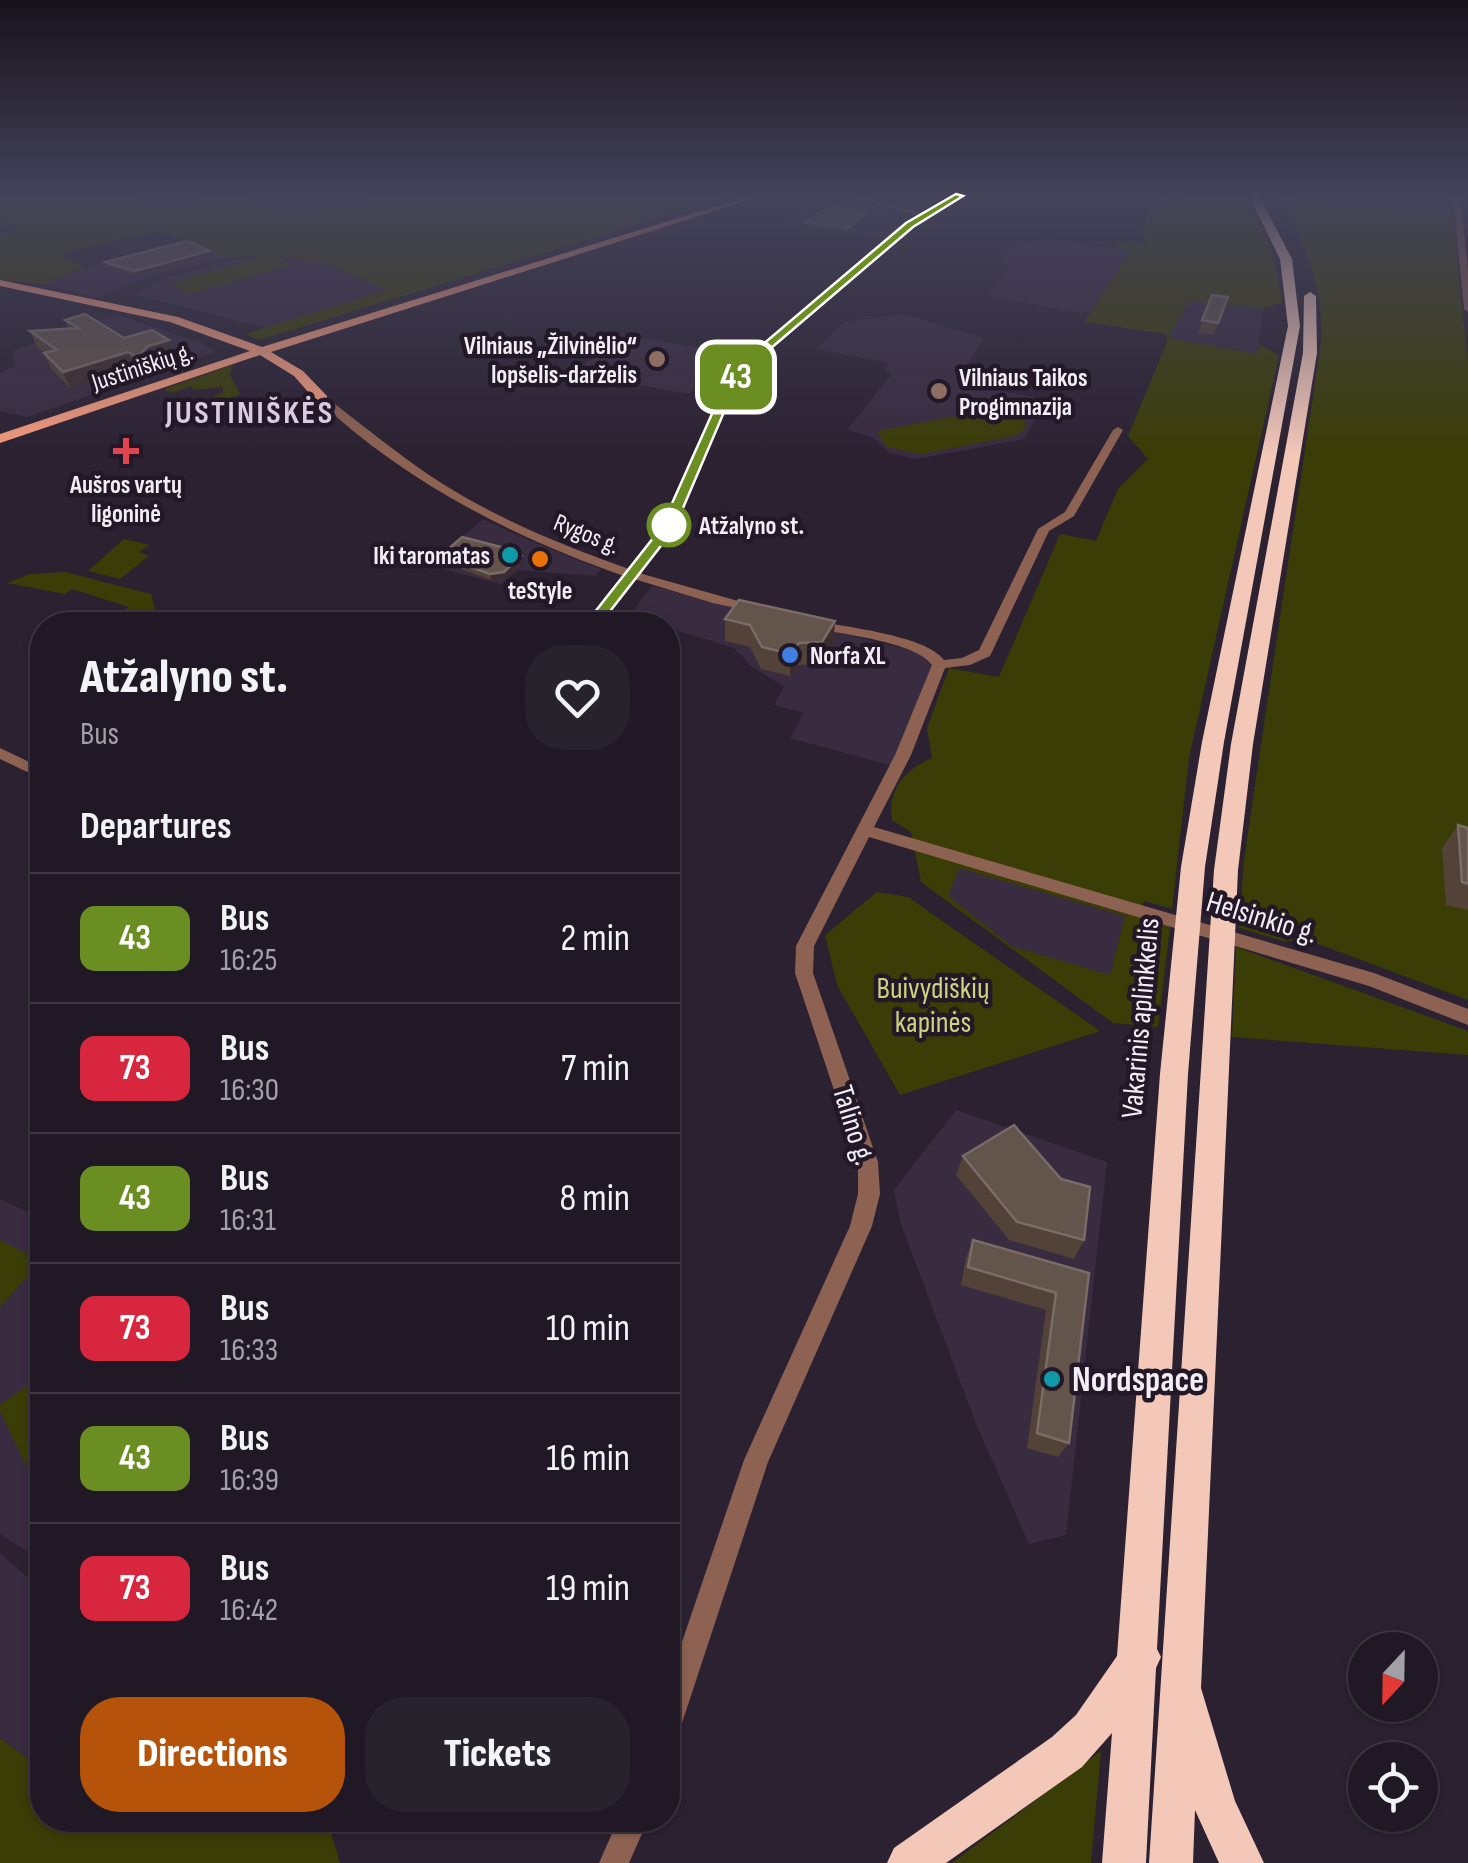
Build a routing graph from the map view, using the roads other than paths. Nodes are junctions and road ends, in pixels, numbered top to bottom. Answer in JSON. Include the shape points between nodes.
{"nodes":[{"id":1,"x":463,"y":283,"type":"edge"},
{"id":2,"x":471,"y":283,"type":"edge"},
{"id":3,"x":842,"y":283,"type":"edge"},
{"id":4,"x":1289,"y":283,"type":"edge"},
{"id":5,"x":1306,"y":283,"type":"edge"},
{"id":6,"x":1465,"y":283,"type":"edge"},
{"id":7,"x":0,"y":286,"type":"edge"},
{"id":8,"x":1468,"y":309,"type":"edge"},
{"id":9,"x":247,"y":351,"type":"junction"},
{"id":10,"x":322,"y":399,"type":"joint"},
{"id":11,"x":0,"y":430,"type":"edge"},
{"id":12,"x":1118,"y":430,"type":"dead end"},
{"id":13,"x":0,"y":439,"type":"edge"},
{"id":14,"x":632,"y":574,"type":"junction"},
{"id":15,"x":602,"y":612,"type":"edge"},
{"id":16,"x":774,"y":615,"type":"edge"},
{"id":17,"x":794,"y":620,"type":"edge"},
{"id":18,"x":932,"y":657,"type":"junction"},
{"id":19,"x":0,"y":753,"type":"edge"},
{"id":20,"x":30,"y":768,"type":"edge"},
{"id":21,"x":863,"y":829,"type":"junction"},
{"id":22,"x":1468,"y":1017,"type":"edge"},
{"id":23,"x":1141,"y":1656,"type":"junction"},
{"id":24,"x":1180,"y":1675,"type":"junction"},
{"id":25,"x":680,"y":1688,"type":"edge"},
{"id":26,"x":628,"y":1832,"type":"edge"},
{"id":27,"x":614,"y":1863,"type":"edge"},
{"id":28,"x":909,"y":1863,"type":"edge"},
{"id":29,"x":1124,"y":1863,"type":"edge"},
{"id":30,"x":1171,"y":1863,"type":"edge"},
{"id":31,"x":1242,"y":1863,"type":"edge"}],
"edges":[{"from":1,"to":9,"type":"main road","name":"Justiniškių g."},
{"from":2,"to":9,"type":"main road","name":"Justiniškių g."},
{"from":3,"to":14,"type":"street","via":[[746,364],[724,398],[667,529]]},
{"from":4,"to":23,"type":"highway","name":"Vakarinis aplinkkelis","via":[[1294,326],[1193,867]]},
{"from":5,"to":24,"type":"highway","via":[[1312,335],[1226,870]]},
{"from":6,"to":8,"type":"street"},
{"from":7,"to":9,"type":"main road","name":"Rygos g.","via":[[154,314]]},
{"from":9,"to":10,"type":"main road","name":"Rygos g."},
{"from":9,"to":11,"type":"main road","name":"Justiniškių g."},
{"from":9,"to":13,"type":"main road","name":"Justiniškių g."},
{"from":10,"to":14,"type":"street","name":"Rygos g.","via":[[462,500]]},
{"from":12,"to":18,"type":"street","via":[[1070,514],[1044,529],[985,652],[966,662]]},
{"from":14,"to":15,"type":"street"},
{"from":14,"to":16,"type":"street","name":"Rygos g."},
{"from":17,"to":18,"type":"street"},
{"from":18,"to":21,"type":"street","name":"Talino g.","via":[[908,745]]},
{"from":19,"to":20,"type":"street"},
{"from":21,"to":22,"type":"street","name":"Helsinkio g.","via":[[1282,951]]},
{"from":21,"to":25,"type":"street","name":"Talino g.","via":[[809,933],[803,959],[868,1162],[868,1206],[756,1460]]},
{"from":23,"to":28,"type":"highway","via":[[1067,1752]]},
{"from":23,"to":29,"type":"highway","name":"Vakarinis aplinkkelis"},
{"from":24,"to":30,"type":"highway"},
{"from":24,"to":31,"type":"highway","via":[[1216,1806]]},
{"from":26,"to":27,"type":"street"}]}
